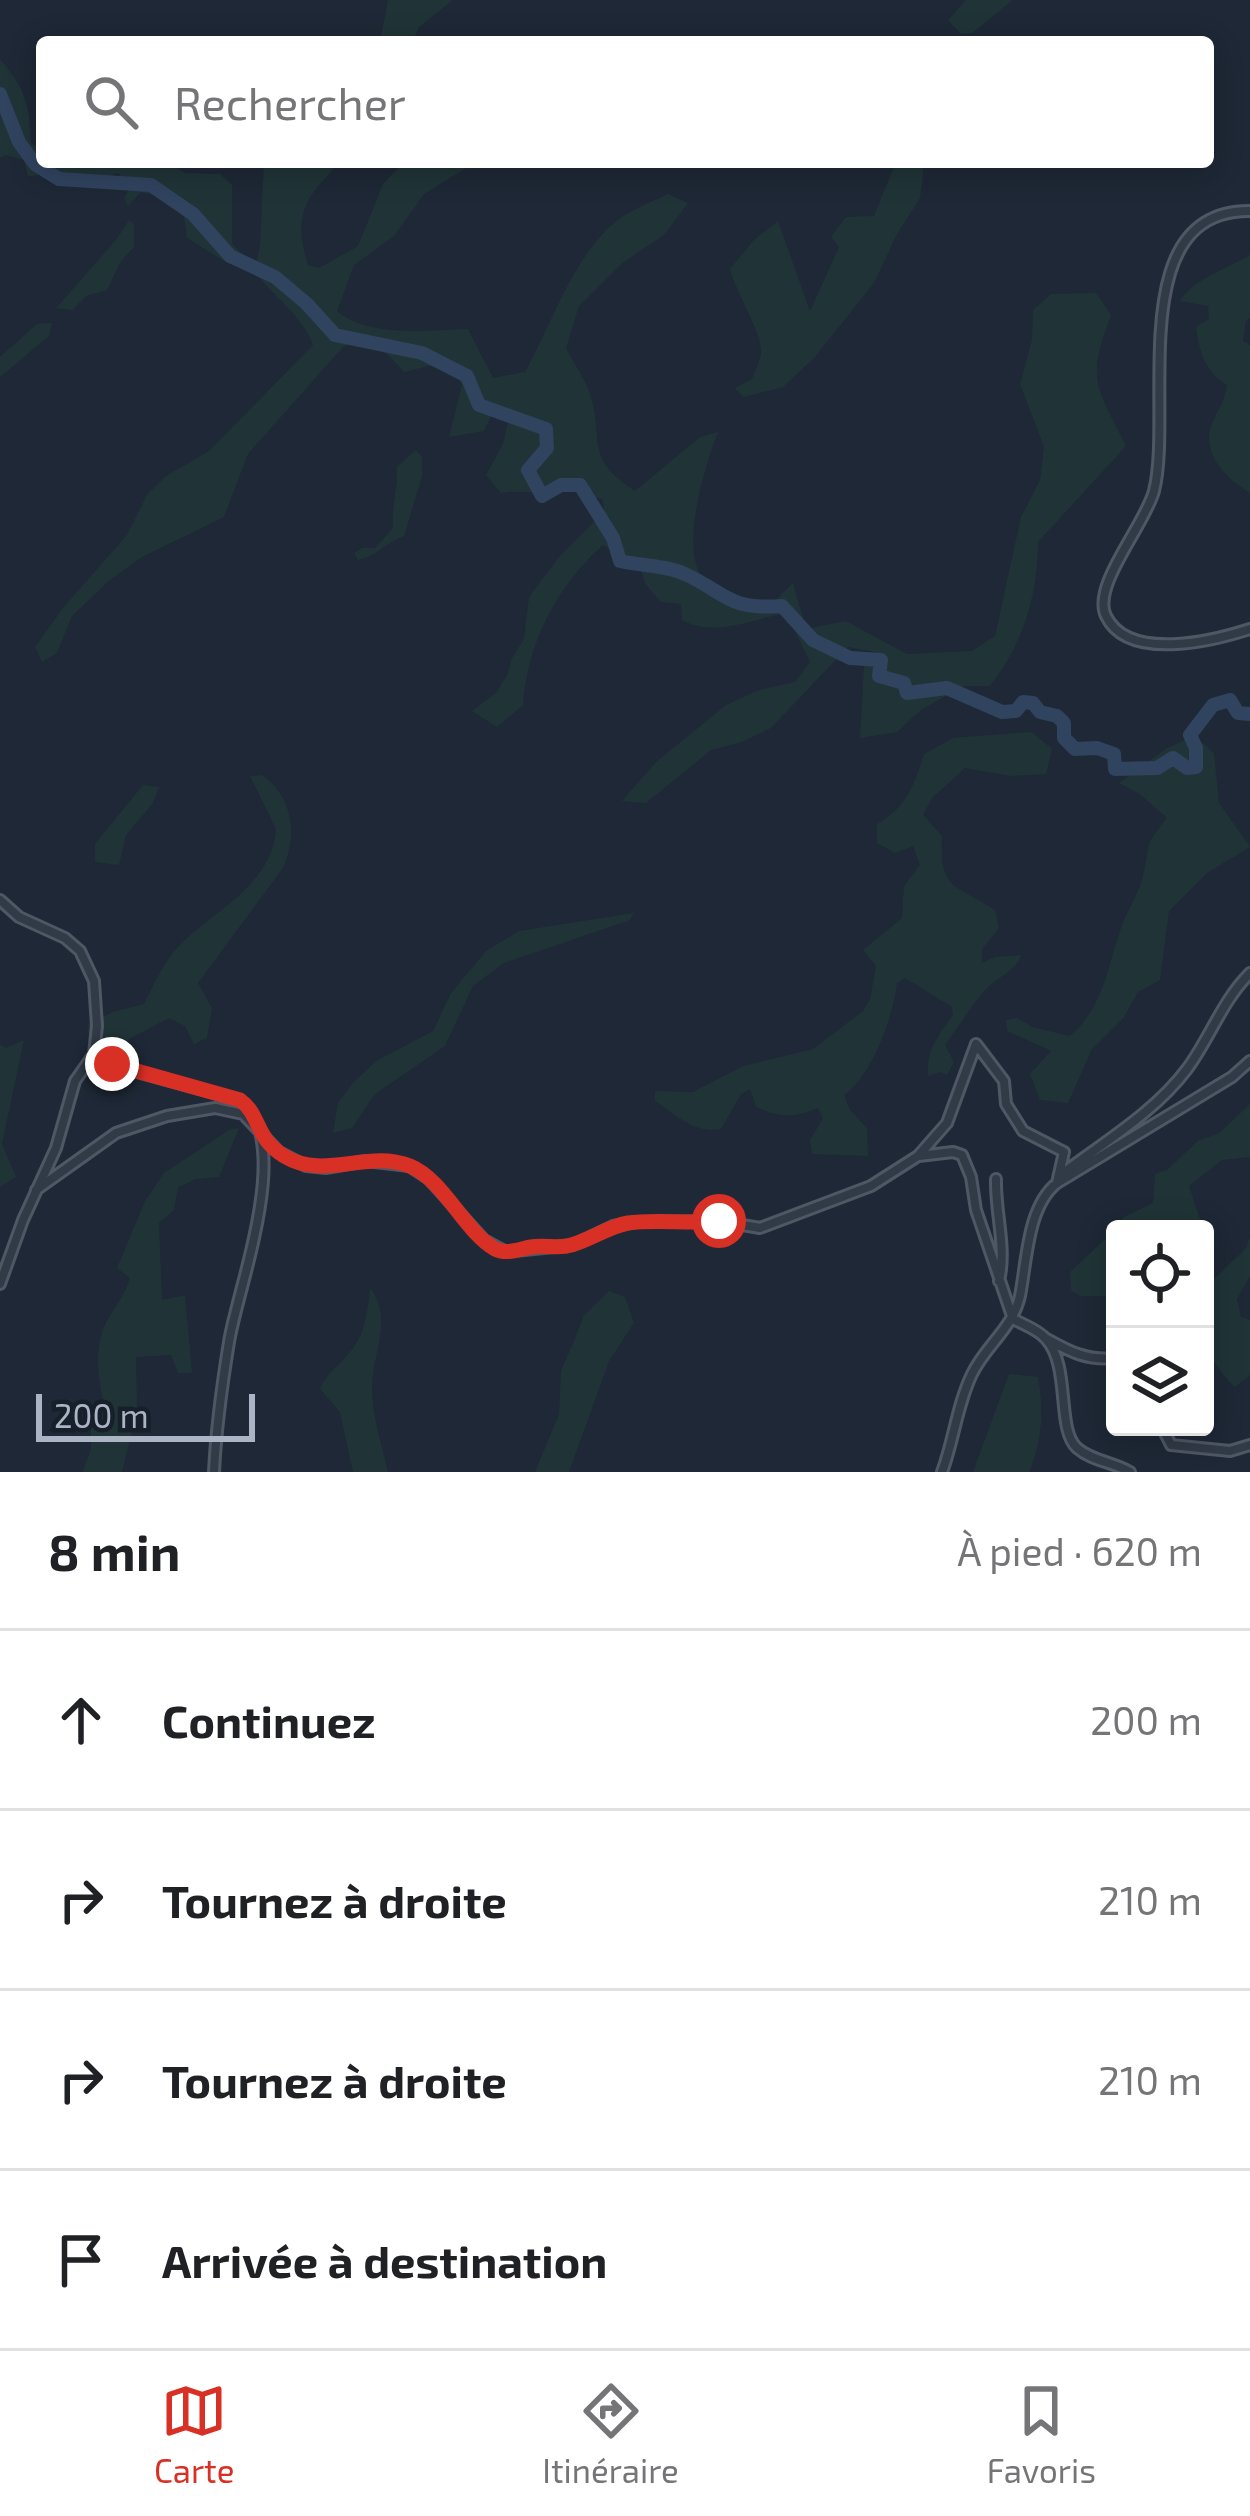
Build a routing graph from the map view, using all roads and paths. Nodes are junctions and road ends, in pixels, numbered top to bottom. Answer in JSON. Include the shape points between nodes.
{"nodes":[{"id":1,"x":1250,"y":212,"type":"edge"},
{"id":2,"x":1250,"y":629,"type":"edge"},
{"id":3,"x":0,"y":900,"type":"edge"},
{"id":4,"x":1250,"y":973,"type":"edge"},
{"id":5,"x":94,"y":1054,"type":"junction"},
{"id":6,"x":1250,"y":1061,"type":"edge"},
{"id":7,"x":257,"y":1131,"type":"junction"},
{"id":8,"x":918,"y":1156,"type":"junction"},
{"id":9,"x":996,"y":1179,"type":"dead end"},
{"id":10,"x":1059,"y":1179,"type":"junction"},
{"id":11,"x":36,"y":1190,"type":"junction"},
{"id":12,"x":998,"y":1282,"type":"junction"},
{"id":13,"x":0,"y":1283,"type":"edge"},
{"id":14,"x":1013,"y":1319,"type":"junction"},
{"id":15,"x":1046,"y":1338,"type":"junction"},
{"id":16,"x":1106,"y":1358,"type":"edge"},
{"id":17,"x":1166,"y":1436,"type":"edge"},
{"id":18,"x":1250,"y":1445,"type":"edge"},
{"id":19,"x":214,"y":1472,"type":"edge"},
{"id":20,"x":942,"y":1472,"type":"edge"},
{"id":21,"x":1130,"y":1472,"type":"edge"}],
"edges":[{"from":1,"to":2,"type":"street","via":[[1205,221],[1181,245],[1165,281],[1154,492],[1102,598],[1118,631],[1165,646]]},
{"from":3,"to":5,"type":"street","via":[[65,938],[88,963]]},
{"from":4,"to":10,"type":"street","via":[[1187,1069]]},
{"from":5,"to":7,"type":"street","via":[[240,1100]]},
{"from":5,"to":11,"type":"street","via":[[75,1082]]},
{"from":6,"to":10,"type":"street"},
{"from":7,"to":8,"type":"street","via":[[306,1166],[410,1166],[506,1252],[573,1245],[636,1222],[760,1228],[871,1186]]},
{"from":7,"to":11,"type":"street","via":[[236,1111],[167,1116],[116,1133]]},
{"from":7,"to":19,"type":"street","via":[[262,1191],[229,1343]]},
{"from":8,"to":10,"type":"street","via":[[947,1123],[976,1044],[1002,1077],[1006,1105],[1023,1132],[1061,1148]]},
{"from":8,"to":12,"type":"street","via":[[962,1155]]},
{"from":9,"to":12,"type":"street"},
{"from":10,"to":14,"type":"street","via":[[1040,1207]]},
{"from":11,"to":13,"type":"street"},
{"from":12,"to":14,"type":"street"},
{"from":14,"to":15,"type":"street"},
{"from":14,"to":20,"type":"street","via":[[970,1378]]},
{"from":15,"to":16,"type":"street"},
{"from":15,"to":21,"type":"street","via":[[1059,1366],[1069,1436],[1077,1448]]},
{"from":17,"to":18,"type":"street","via":[[1171,1445]]}]}
